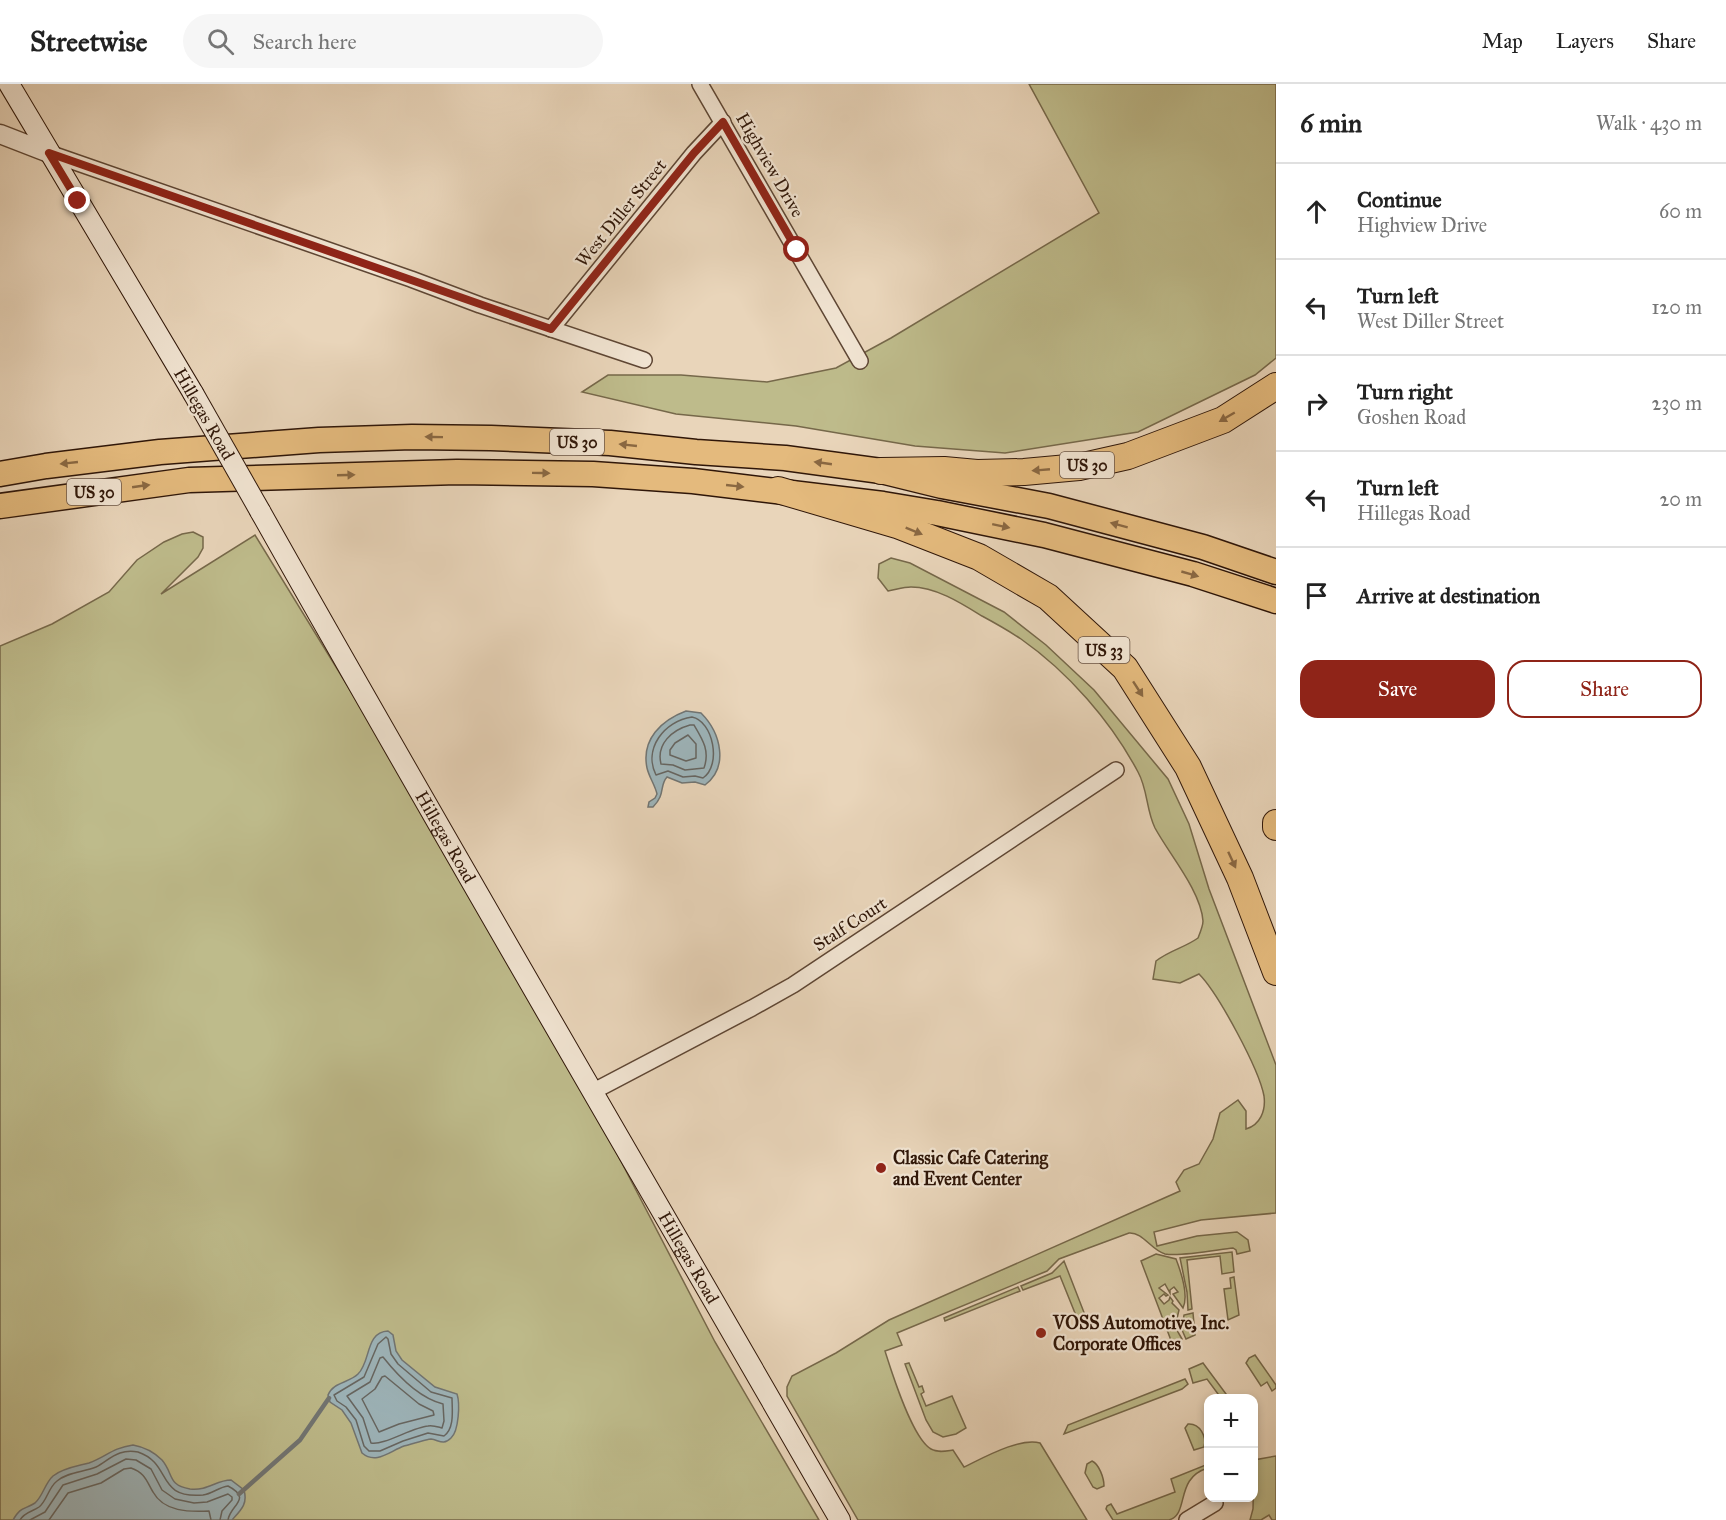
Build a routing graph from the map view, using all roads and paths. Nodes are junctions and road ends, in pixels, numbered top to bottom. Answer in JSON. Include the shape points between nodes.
{"nodes":[{"id":1,"x":9,"y":84,"type":"edge"},
{"id":2,"x":700,"y":84,"type":"edge"},
{"id":3,"x":723,"y":122,"type":"junction"},
{"id":4,"x":0,"y":134,"type":"edge"},
{"id":5,"x":49,"y":153,"type":"junction"},
{"id":6,"x":551,"y":329,"type":"junction"},
{"id":7,"x":644,"y":360,"type":"dead end"},
{"id":8,"x":860,"y":361,"type":"dead end"},
{"id":9,"x":1276,"y":386,"type":"edge"},
{"id":10,"x":880,"y":471,"type":"junction"},
{"id":11,"x":0,"y":474,"type":"edge"},
{"id":12,"x":778,"y":490,"type":"junction"},
{"id":13,"x":0,"y":506,"type":"edge"},
{"id":14,"x":1276,"y":572,"type":"edge"},
{"id":15,"x":1276,"y":601,"type":"edge"},
{"id":16,"x":1116,"y":770,"type":"dead end"},
{"id":17,"x":1276,"y":972,"type":"edge"},
{"id":18,"x":594,"y":1091,"type":"junction"},
{"id":19,"x":1215,"y":1503,"type":"dead end"},
{"id":20,"x":840,"y":1520,"type":"edge"},
{"id":21,"x":1187,"y":1520,"type":"edge"}],
"edges":[{"from":1,"to":5,"type":"main road","name":"Hillegas Road"},
{"from":2,"to":3,"type":"street","name":"Highview Drive"},
{"from":3,"to":6,"type":"street","name":"West Diller Street"},
{"from":3,"to":8,"type":"street","name":"Highview Drive"},
{"from":4,"to":5,"type":"street"},
{"from":5,"to":6,"type":"street"},
{"from":5,"to":18,"type":"main road","name":"Hillegas Road","bridge":true,"via":[[193,393],[407,772]]},
{"from":6,"to":7,"type":"street"},
{"from":9,"to":10,"type":"highway","number":"US 30","one_way":true,"via":[[1223,420],[1128,456],[1079,467],[977,473]]},
{"from":10,"to":11,"type":"highway","number":"US 30","one_way":true,"via":[[785,458],[610,443],[412,437],[211,447]]},
{"from":14,"to":10,"type":"highway","one_way":true,"via":[[1203,547],[1048,506]]},
{"from":13,"to":12,"type":"highway","number":"US 30","one_way":true,"via":[[189,480],[457,472],[592,474]]},
{"from":12,"to":15,"type":"highway","number":"US 30","one_way":true,"via":[[937,513],[1044,535],[1193,574]]},
{"from":12,"to":17,"type":"highway","number":"US 33","one_way":true,"via":[[897,525],[979,557],[1048,597],[1125,668],[1188,767],[1240,879]]},
{"from":16,"to":18,"type":"street","name":"Stalf Court","via":[[793,985]]},
{"from":18,"to":20,"type":"main road","name":"Hillegas Road"},
{"from":19,"to":21,"type":"street"}]}
